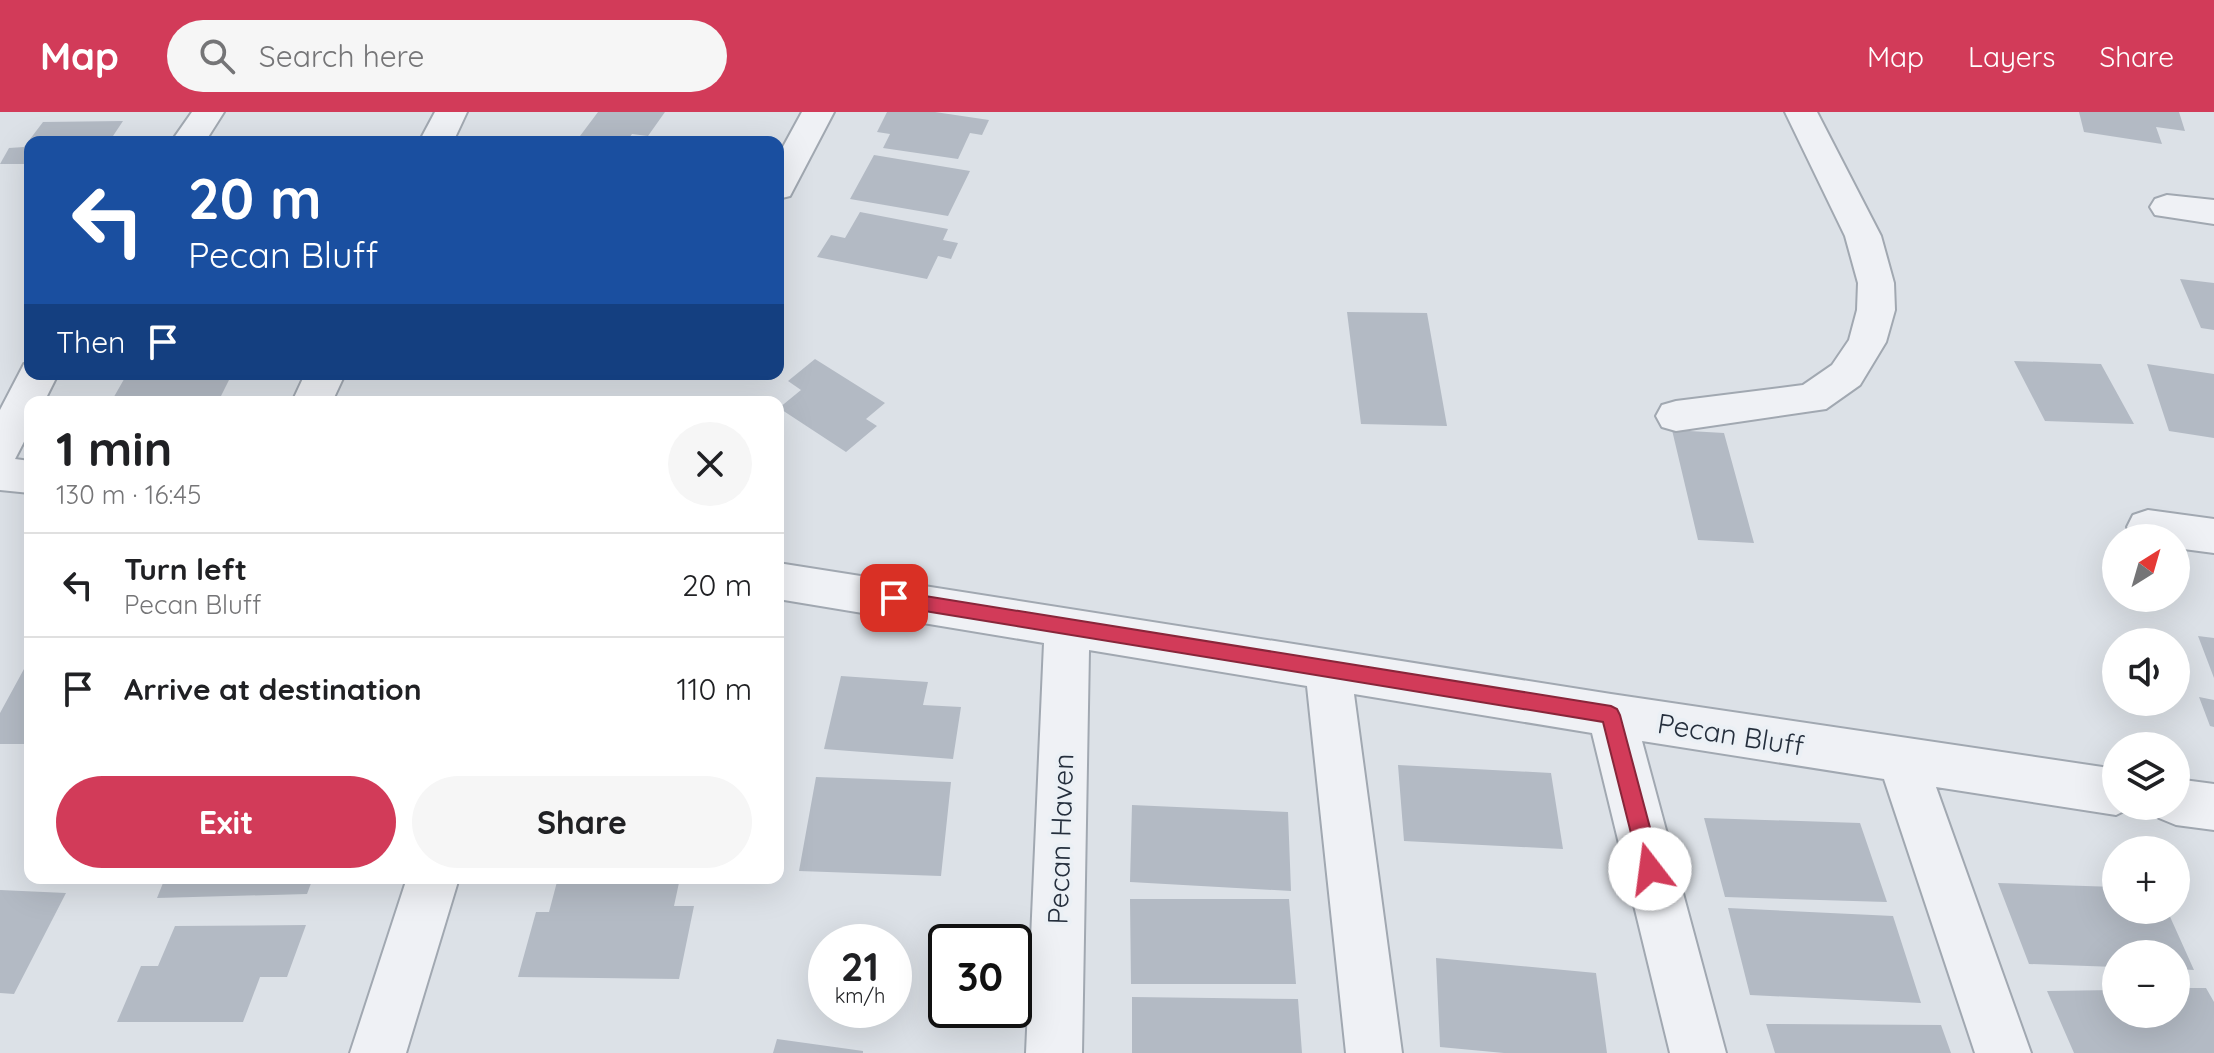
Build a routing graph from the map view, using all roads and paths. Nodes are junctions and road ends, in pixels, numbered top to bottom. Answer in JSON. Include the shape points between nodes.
{"nodes":[{"id":1,"x":208,"y":112,"type":"edge"},
{"id":2,"x":451,"y":112,"type":"edge"},
{"id":3,"x":818,"y":112,"type":"edge"},
{"id":4,"x":1801,"y":112,"type":"edge"},
{"id":5,"x":192,"y":136,"type":"edge"},
{"id":6,"x":439,"y":136,"type":"edge"},
{"id":7,"x":784,"y":177,"type":"edge"},
{"id":8,"x":2167,"y":207,"type":"dead end"},
{"id":9,"x":2214,"y":212,"type":"edge"},
{"id":10,"x":24,"y":402,"type":"edge"},
{"id":11,"x":1676,"y":416,"type":"dead end"},
{"id":12,"x":0,"y":449,"type":"edge"},
{"id":13,"x":0,"y":474,"type":"edge"},
{"id":14,"x":24,"y":476,"type":"edge"},
{"id":15,"x":2190,"y":533,"type":"edge"},
{"id":16,"x":2214,"y":536,"type":"edge"},
{"id":17,"x":784,"y":582,"type":"edge"},
{"id":18,"x":1067,"y":625,"type":"junction"},
{"id":19,"x":1328,"y":669,"type":"junction"},
{"id":20,"x":1611,"y":715,"type":"junction"},
{"id":21,"x":1902,"y":760,"type":"junction"},
{"id":22,"x":2102,"y":790,"type":"edge"},
{"id":23,"x":431,"y":884,"type":"edge"},
{"id":24,"x":378,"y":1053,"type":"edge"},
{"id":25,"x":1054,"y":1053,"type":"edge"},
{"id":26,"x":1374,"y":1053,"type":"edge"},
{"id":27,"x":1698,"y":1053,"type":"edge"},
{"id":28,"x":2003,"y":1053,"type":"edge"}],
"edges":[{"from":1,"to":5,"type":"street"},
{"from":2,"to":6,"type":"street"},
{"from":3,"to":7,"type":"street"},
{"from":4,"to":11,"type":"street","via":[[1863,236],[1876,283],[1876,310],[1867,342],[1846,375],[1812,399]]},
{"from":8,"to":9,"type":"street"},
{"from":10,"to":12,"type":"street"},
{"from":13,"to":14,"type":"street"},
{"from":15,"to":16,"type":"street"},
{"from":17,"to":18,"type":"street","name":"Pecan Bluff"},
{"from":18,"to":19,"type":"street","name":"Pecan Bluff"},
{"from":18,"to":25,"type":"street","name":"Pecan Haven"},
{"from":19,"to":20,"type":"street","name":"Pecan Bluff"},
{"from":19,"to":26,"type":"street"},
{"from":20,"to":21,"type":"street","name":"Pecan Bluff"},
{"from":20,"to":27,"type":"street"},
{"from":21,"to":22,"type":"street","name":"Pecan Bluff"},
{"from":21,"to":28,"type":"street"},
{"from":23,"to":24,"type":"street"}]}
